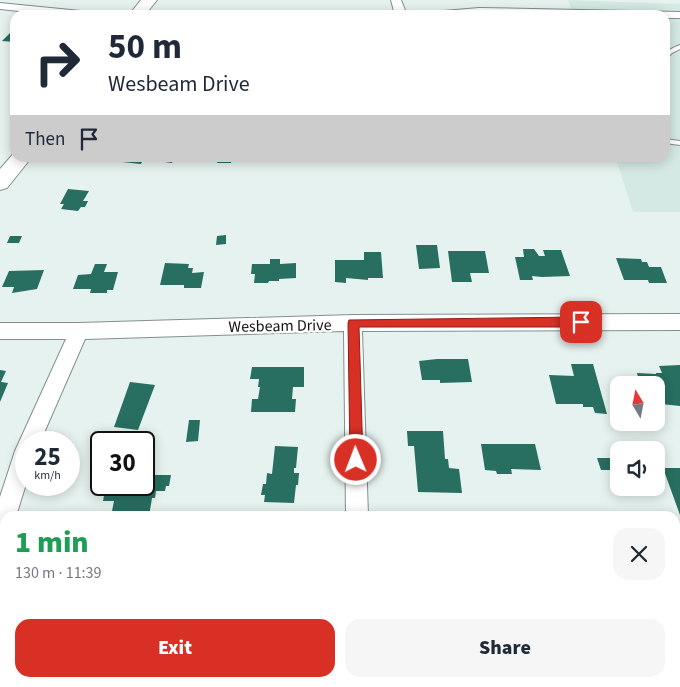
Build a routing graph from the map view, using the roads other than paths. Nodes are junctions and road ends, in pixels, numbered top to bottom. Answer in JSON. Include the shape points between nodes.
{"nodes":[{"id":1,"x":149,"y":0,"type":"edge"},
{"id":2,"x":17,"y":4,"type":"edge"},
{"id":3,"x":0,"y":6,"type":"edge"},
{"id":4,"x":58,"y":10,"type":"edge"},
{"id":5,"x":141,"y":10,"type":"edge"},
{"id":6,"x":18,"y":162,"type":"edge"},
{"id":7,"x":0,"y":183,"type":"edge"},
{"id":8,"x":680,"y":322,"type":"edge"},
{"id":9,"x":353,"y":323,"type":"junction"},
{"id":10,"x":0,"y":331,"type":"edge"},
{"id":11,"x":79,"y":332,"type":"junction"},
{"id":12,"x":35,"y":431,"type":"edge"},
{"id":13,"x":15,"y":486,"type":"edge"},
{"id":14,"x":7,"y":511,"type":"edge"},
{"id":15,"x":357,"y":511,"type":"edge"}],
"edges":[{"from":1,"to":5,"type":"main road"},
{"from":2,"to":3,"type":"street"},
{"from":2,"to":4,"type":"street"},
{"from":6,"to":7,"type":"main road"},
{"from":8,"to":9,"type":"street","name":"Wesbeam Drive"},
{"from":9,"to":11,"type":"street","name":"Wesbeam Drive"},
{"from":9,"to":15,"type":"street"},
{"from":10,"to":11,"type":"street","name":"Wesbeam Drive"},
{"from":11,"to":12,"type":"street"},
{"from":13,"to":14,"type":"street"}]}
